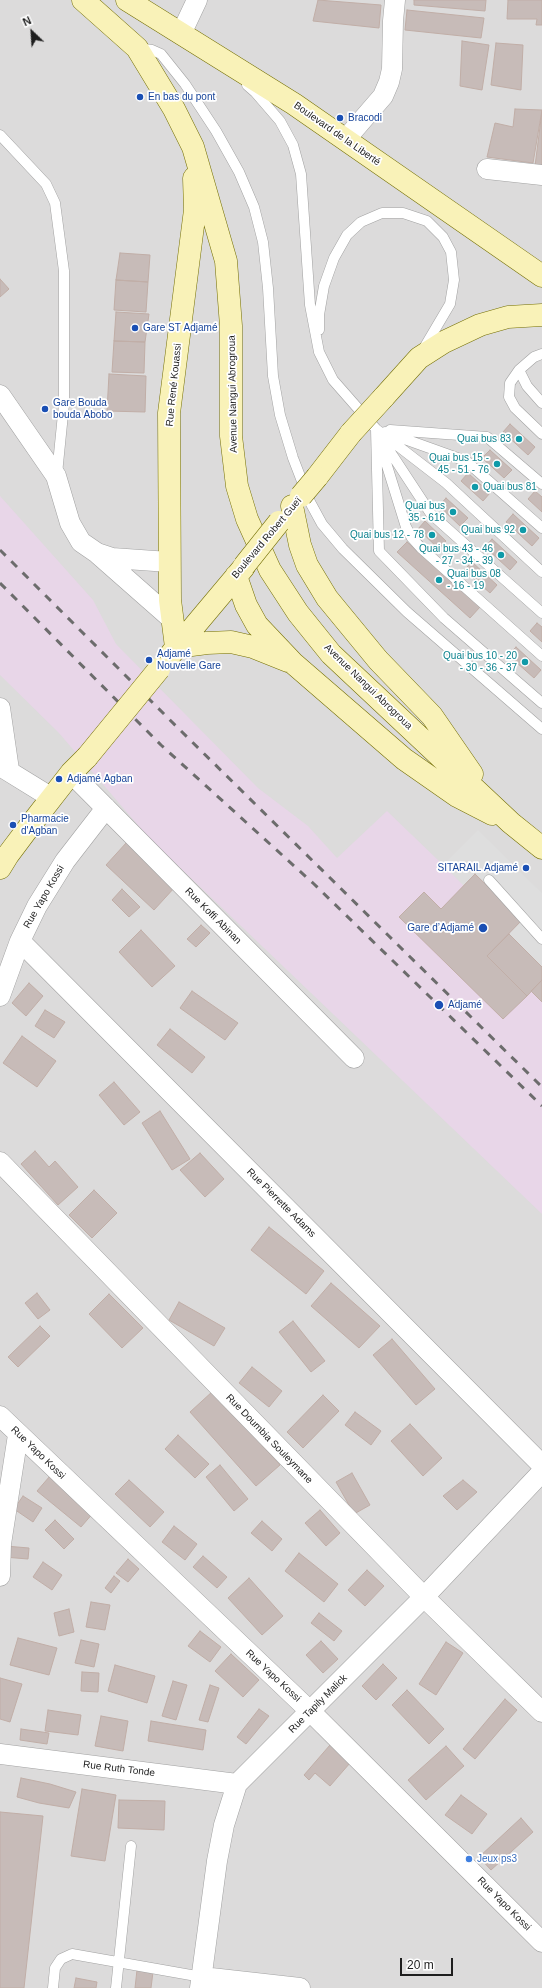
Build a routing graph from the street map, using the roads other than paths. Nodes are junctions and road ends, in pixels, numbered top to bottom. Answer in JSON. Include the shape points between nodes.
{"nodes":[{"id":1,"x":83,"y":0,"type":"edge"},
{"id":2,"x":127,"y":0,"type":"edge"},
{"id":3,"x":197,"y":0,"type":"edge"},
{"id":4,"x":395,"y":0,"type":"edge"},
{"id":5,"x":181,"y":34,"type":"junction"},
{"id":6,"x":137,"y":48,"type":"junction"},
{"id":7,"x":0,"y":135,"type":"edge"},
{"id":8,"x":345,"y":140,"type":"junction"},
{"id":9,"x":193,"y":147,"type":"junction"},
{"id":10,"x":487,"y":169,"type":"dead end"},
{"id":11,"x":542,"y":175,"type":"edge"},
{"id":12,"x":542,"y":276,"type":"edge"},
{"id":13,"x":542,"y":315,"type":"edge"},
{"id":14,"x":319,"y":352,"type":"junction"},
{"id":15,"x":542,"y":354,"type":"edge"},
{"id":16,"x":419,"y":358,"type":"junction"},
{"id":17,"x":519,"y":370,"type":"junction"},
{"id":18,"x":0,"y":395,"type":"edge"},
{"id":19,"x":542,"y":403,"type":"edge"},
{"id":20,"x":376,"y":429,"type":"junction"},
{"id":21,"x":542,"y":434,"type":"edge"},
{"id":22,"x":56,"y":476,"type":"junction"},
{"id":23,"x":542,"y":484,"type":"edge"},
{"id":24,"x":291,"y":508,"type":"junction"},
{"id":25,"x":542,"y":528,"type":"edge"},
{"id":26,"x":97,"y":553,"type":"junction"},
{"id":27,"x":170,"y":562,"type":"junction"},
{"id":28,"x":240,"y":571,"type":"junction"},
{"id":29,"x":542,"y":572,"type":"edge"},
{"id":30,"x":542,"y":613,"type":"edge"},
{"id":31,"x":173,"y":620,"type":"junction"},
{"id":32,"x":176,"y":647,"type":"junction"},
{"id":33,"x":542,"y":656,"type":"edge"},
{"id":34,"x":293,"y":663,"type":"junction"},
{"id":35,"x":542,"y":703,"type":"edge"},
{"id":36,"x":0,"y":708,"type":"edge"},
{"id":37,"x":542,"y":729,"type":"edge"},
{"id":38,"x":5,"y":768,"type":"edge"},
{"id":39,"x":71,"y":773,"type":"junction"},
{"id":40,"x":52,"y":798,"type":"junction"},
{"id":41,"x":491,"y":803,"type":"junction"},
{"id":42,"x":106,"y":808,"type":"junction"},
{"id":43,"x":32,"y":823,"type":"junction"},
{"id":44,"x":511,"y":823,"type":"junction"},
{"id":45,"x":0,"y":848,"type":"edge"},
{"id":46,"x":542,"y":848,"type":"edge"},
{"id":47,"x":0,"y":868,"type":"edge"},
{"id":48,"x":489,"y":880,"type":"dead end"},
{"id":49,"x":542,"y":939,"type":"edge"},
{"id":50,"x":20,"y":941,"type":"junction"},
{"id":51,"x":0,"y":996,"type":"edge"},
{"id":52,"x":354,"y":1058,"type":"dead end"},
{"id":53,"x":0,"y":1162,"type":"edge"},
{"id":54,"x":0,"y":1416,"type":"edge"},
{"id":55,"x":18,"y":1435,"type":"junction"},
{"id":56,"x":542,"y":1465,"type":"edge"},
{"id":57,"x":542,"y":1472,"type":"edge"},
{"id":58,"x":0,"y":1576,"type":"edge"},
{"id":59,"x":424,"y":1597,"type":"junction"},
{"id":60,"x":311,"y":1712,"type":"junction"},
{"id":61,"x":542,"y":1712,"type":"edge"},
{"id":62,"x":0,"y":1754,"type":"edge"},
{"id":63,"x":238,"y":1784,"type":"junction"},
{"id":64,"x":131,"y":1846,"type":"dead end"},
{"id":65,"x":542,"y":1942,"type":"edge"},
{"id":66,"x":118,"y":1962,"type":"junction"},
{"id":67,"x":201,"y":1983,"type":"edge"},
{"id":68,"x":53,"y":1988,"type":"edge"},
{"id":69,"x":116,"y":1988,"type":"edge"},
{"id":70,"x":300,"y":1988,"type":"edge"}],
"edges":[{"from":1,"to":6,"type":"main road","name":"Avenue Nangui Abrogroua"},
{"from":2,"to":5,"type":"main road","name":"Boulevard de la Liberté"},
{"from":3,"to":5,"type":"street"},
{"from":4,"to":8,"type":"street","via":[[392,69],[389,82],[383,96]]},
{"from":5,"to":8,"type":"main road","name":"Boulevard de la Liberté","via":[[294,104]]},
{"from":5,"to":14,"type":"lane","via":[[255,92],[280,121],[293,145],[301,174],[310,305]]},
{"from":6,"to":9,"type":"main road","name":"Avenue Nangui Abrogroua"},
{"from":6,"to":37,"type":"lane","via":[[161,54],[185,84],[216,131],[239,172],[254,207],[263,242],[273,376],[280,416],[310,502],[322,524],[343,549],[407,612]]},
{"from":7,"to":22,"type":"lane","via":[[46,184],[55,203],[64,271],[64,404]]},
{"from":8,"to":12,"type":"main road","name":"Boulevard de la Liberté"},
{"from":9,"to":27,"type":"main road","name":"Rue René Kouassi","via":[[195,210],[169,412]]},
{"from":9,"to":41,"type":"main road","name":"Avenue Nangui Abrogroua","via":[[226,261],[231,326],[231,436],[237,486],[247,519],[270,570],[298,613],[331,654]]},
{"from":10,"to":11,"type":"street"},
{"from":13,"to":16,"type":"main road","name":"Boulevard Robert Gueï","via":[[508,317],[480,325],[444,342]]},
{"from":14,"to":16,"type":"lane","via":[[319,315],[324,286],[334,258],[347,235],[361,222],[382,213],[403,213],[427,221],[443,237],[451,252],[453,266],[454,280],[450,304]]},
{"from":14,"to":20,"type":"lane","via":[[333,380]]},
{"from":15,"to":17,"type":"lane","via":[[534,357]]},
{"from":16,"to":24,"type":"main road","name":"Boulevard Robert Gueï","bridge":true,"via":[[351,433]]},
{"from":17,"to":19,"type":"lane","via":[[526,386]]},
{"from":17,"to":21,"type":"lane","via":[[510,383],[509,397],[515,408]]},
{"from":18,"to":22,"type":"street"},
{"from":20,"to":23,"type":"lane","via":[[487,437]]},
{"from":20,"to":25,"type":"lane","via":[[466,461]]},
{"from":20,"to":29,"type":"lane","via":[[446,484]]},
{"from":20,"to":30,"type":"lane","via":[[426,508]]},
{"from":20,"to":33,"type":"lane","via":[[406,527],[412,538]]},
{"from":20,"to":35,"type":"lane","via":[[378,552],[444,618]]},
{"from":22,"to":26,"type":"street","via":[[70,523],[81,542]]},
{"from":24,"to":28,"type":"main road","name":"Boulevard Robert Gueï","bridge":true},
{"from":24,"to":41,"type":"main road","via":[[307,565],[326,598],[378,660],[432,716]]},
{"from":26,"to":27,"type":"street","via":[[112,558]]},
{"from":26,"to":31,"type":"street"},
{"from":27,"to":31,"type":"main road","name":"Rue René Kouassi"},
{"from":28,"to":32,"type":"main road","name":"Boulevard Robert Gueï"},
{"from":28,"to":34,"type":"main road","via":[[246,605],[257,625]]},
{"from":31,"to":32,"type":"main road","name":"Rue René Kouassi"},
{"from":32,"to":34,"type":"main road","via":[[231,642],[253,647]]},
{"from":32,"to":39,"type":"main road","name":"Boulevard Robert Gueï","bridge":true,"via":[[87,757]]},
{"from":34,"to":44,"type":"main road","name":"Avenue Nangui Abrogroua","via":[[404,760],[457,796]]},
{"from":36,"to":38,"type":"street"},
{"from":38,"to":40,"type":"street"},
{"from":39,"to":40,"type":"main road","name":"Boulevard Robert Gueï"},
{"from":39,"to":42,"type":"street","name":"Rue Koffi Abinan"},
{"from":40,"to":43,"type":"main road","name":"Boulevard Robert Gueï"},
{"from":41,"to":44,"type":"main road","name":"Avenue Nangui Abrogroua"},
{"from":42,"to":50,"type":"street","name":"Rue Yapo Kossi","via":[[65,862],[37,906]]},
{"from":42,"to":52,"type":"street","name":"Rue Koffi Abinan"},
{"from":43,"to":45,"type":"main road","name":"Boulevard Robert Gueï"},
{"from":43,"to":47,"type":"main road","name":"Boulevard Robert Gueï"},
{"from":44,"to":46,"type":"main road","name":"Avenue Nangui Abrogroua"},
{"from":48,"to":49,"type":"lane"},
{"from":50,"to":51,"type":"street","name":"Rue Yapo Kossi"},
{"from":50,"to":56,"type":"street","name":"Rue Pierrette Adams"},
{"from":53,"to":59,"type":"street","name":"Rue Doumbia Souleymane"},
{"from":54,"to":55,"type":"street","name":"Rue Yapo Kossi"},
{"from":55,"to":58,"type":"street","via":[[1,1544]]},
{"from":55,"to":60,"type":"street","name":"Rue Yapo Kossi"},
{"from":57,"to":59,"type":"street","name":"Rue Tapily Malick"},
{"from":59,"to":60,"type":"street","name":"Rue Tapily Malick"},
{"from":59,"to":61,"type":"street","name":"Rue Doumbia Souleymane"},
{"from":60,"to":63,"type":"street","name":"Rue Tapily Malick"},
{"from":60,"to":65,"type":"street","name":"Rue Yapo Kossi"},
{"from":62,"to":63,"type":"street","name":"Rue Ruth Tonde"},
{"from":63,"to":67,"type":"street","name":"Rue Tapily Malick","via":[[224,1825],[217,1861]]},
{"from":64,"to":66,"type":"lane"},
{"from":66,"to":67,"type":"lane"},
{"from":66,"to":68,"type":"lane","via":[[72,1954],[62,1959],[55,1968]]},
{"from":66,"to":69,"type":"lane"},
{"from":67,"to":70,"type":"street"}]}
